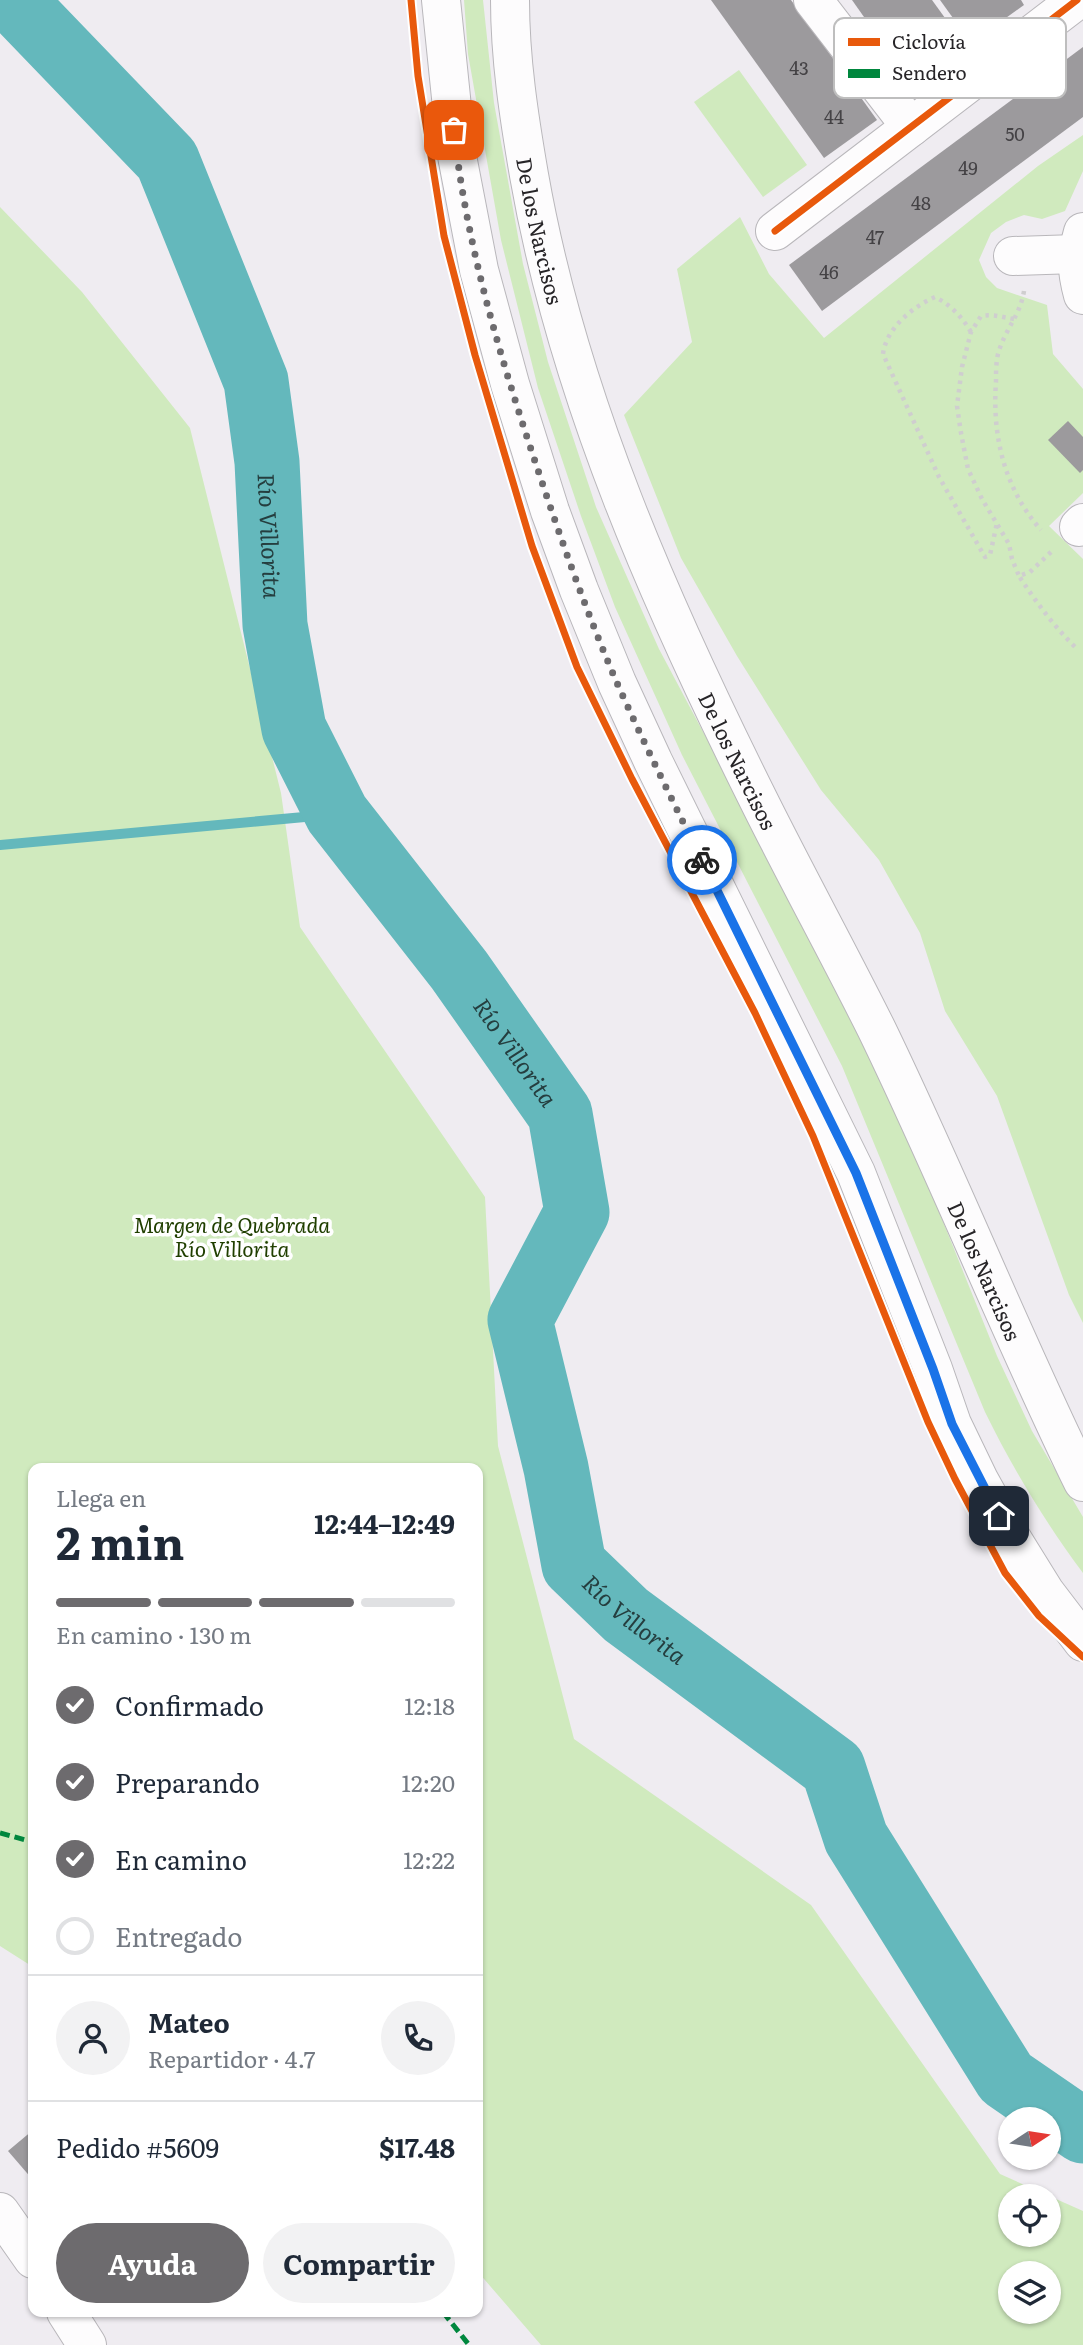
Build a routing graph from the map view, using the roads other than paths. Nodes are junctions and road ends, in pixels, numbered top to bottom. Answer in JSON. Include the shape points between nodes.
{"nodes":[{"id":1,"x":441,"y":0,"type":"edge"},
{"id":2,"x":510,"y":0,"type":"edge"},
{"id":3,"x":813,"y":0,"type":"edge"},
{"id":4,"x":1060,"y":5,"type":"edge"},
{"id":5,"x":1044,"y":18,"type":"edge"},
{"id":6,"x":834,"y":27,"type":"edge"},
{"id":7,"x":889,"y":98,"type":"edge"},
{"id":8,"x":946,"y":98,"type":"edge"},
{"id":9,"x":911,"y":127,"type":"junction"},
{"id":10,"x":775,"y":231,"type":"dead end"},
{"id":11,"x":1080,"y":243,"type":"edge"},
{"id":12,"x":1022,"y":256,"type":"road end"},
{"id":13,"x":1083,"y":295,"type":"edge"},
{"id":14,"x":1083,"y":1482,"type":"edge"},
{"id":15,"x":1083,"y":1642,"type":"edge"},
{"id":16,"x":69,"y":2317,"type":"edge"},
{"id":17,"x":87,"y":2345,"type":"edge"}],
"edges":[{"from":1,"to":15,"type":"main road","via":[[457,156],[479,270],[510,384],[579,590],[653,761],[856,1173],[952,1424],[1009,1534]]},
{"from":2,"to":14,"type":"main road","name":"De los Narcisos","via":[[518,110],[544,252],[569,346],[618,484],[720,720],[876,1029]]},
{"from":3,"to":6,"type":"main road"},
{"from":4,"to":5,"type":"main road"},
{"from":7,"to":9,"type":"main road"},
{"from":8,"to":9,"type":"main road"},
{"from":9,"to":10,"type":"main road"},
{"from":11,"to":12,"type":"main road"},
{"from":11,"to":13,"type":"main road","via":[[1077,273]]},
{"from":16,"to":17,"type":"main road"}]}
